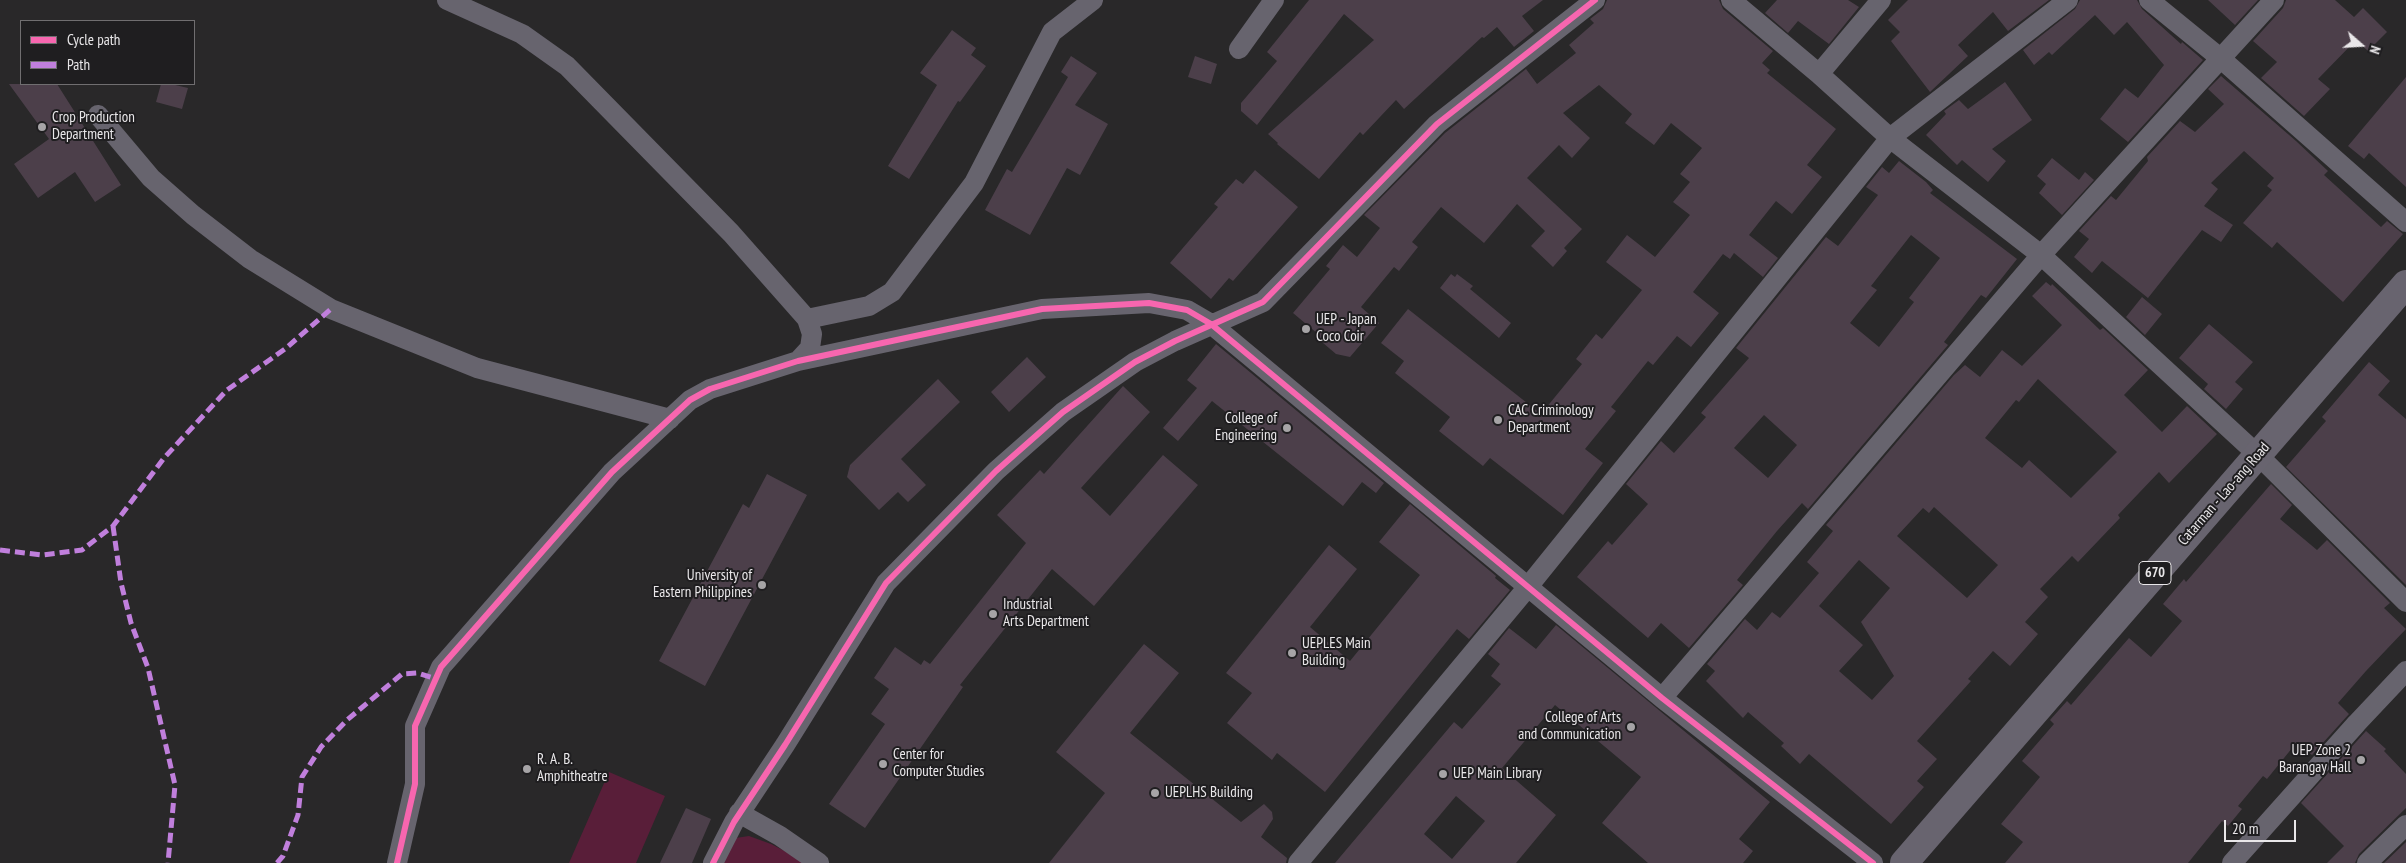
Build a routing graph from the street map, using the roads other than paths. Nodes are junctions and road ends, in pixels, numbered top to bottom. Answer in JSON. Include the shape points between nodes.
{"nodes":[{"id":1,"x":447,"y":0,"type":"edge"},
{"id":2,"x":1093,"y":0,"type":"edge"},
{"id":3,"x":1274,"y":0,"type":"edge"},
{"id":4,"x":1594,"y":0,"type":"edge"},
{"id":5,"x":1731,"y":0,"type":"edge"},
{"id":6,"x":1881,"y":0,"type":"edge"},
{"id":7,"x":2068,"y":0,"type":"edge"},
{"id":8,"x":2149,"y":0,"type":"edge"},
{"id":9,"x":2274,"y":0,"type":"edge"},
{"id":10,"x":1239,"y":49,"type":"dead end"},
{"id":11,"x":2219,"y":57,"type":"junction"},
{"id":12,"x":1819,"y":74,"type":"junction"},
{"id":13,"x":98,"y":115,"type":"dead end"},
{"id":14,"x":1890,"y":138,"type":"junction"},
{"id":15,"x":2406,"y":222,"type":"edge"},
{"id":16,"x":2041,"y":255,"type":"junction"},
{"id":17,"x":2406,"y":284,"type":"edge"},
{"id":18,"x":807,"y":319,"type":"junction"},
{"id":19,"x":1211,"y":324,"type":"junction"},
{"id":20,"x":798,"y":361,"type":"junction"},
{"id":21,"x":670,"y":419,"type":"junction"},
{"id":22,"x":2258,"y":455,"type":"junction"},
{"id":23,"x":1527,"y":588,"type":"junction"},
{"id":24,"x":2406,"y":602,"type":"edge"},
{"id":25,"x":2406,"y":671,"type":"edge"},
{"id":26,"x":1662,"y":698,"type":"junction"},
{"id":27,"x":739,"y":814,"type":"junction"},
{"id":28,"x":2406,"y":825,"type":"edge"},
{"id":29,"x":397,"y":863,"type":"edge"},
{"id":30,"x":712,"y":863,"type":"edge"},
{"id":31,"x":819,"y":863,"type":"edge"},
{"id":32,"x":1298,"y":863,"type":"edge"},
{"id":33,"x":1873,"y":863,"type":"edge"},
{"id":34,"x":1904,"y":863,"type":"edge"},
{"id":35,"x":2232,"y":863,"type":"edge"},
{"id":36,"x":2368,"y":863,"type":"edge"}],
"edges":[{"from":1,"to":18,"type":"street","via":[[522,34],[567,66],[731,233]]},
{"from":2,"to":18,"type":"street","via":[[1052,32],[974,183],[892,292],[869,306]]},
{"from":3,"to":10,"type":"street"},
{"from":4,"to":19,"type":"street","via":[[1437,124],[1263,302]]},
{"from":5,"to":12,"type":"street"},
{"from":6,"to":12,"type":"street"},
{"from":7,"to":14,"type":"street"},
{"from":8,"to":11,"type":"street"},
{"from":9,"to":11,"type":"street"},
{"from":11,"to":15,"type":"street"},
{"from":11,"to":16,"type":"street"},
{"from":12,"to":14,"type":"street"},
{"from":13,"to":21,"type":"street","via":[[151,178],[193,215],[250,259],[331,309],[477,368]]},
{"from":14,"to":16,"type":"street"},
{"from":14,"to":23,"type":"street"},
{"from":16,"to":22,"type":"street"},
{"from":16,"to":26,"type":"street"},
{"from":17,"to":22,"type":"main road","name":"Catarman - Lao-ang Road","number":"670"},
{"from":18,"to":20,"type":"street","via":[[812,334],[810,348]]},
{"from":19,"to":20,"type":"street","via":[[1187,310],[1149,303],[1042,309]]},
{"from":19,"to":23,"type":"street"},
{"from":19,"to":27,"type":"street","via":[[1135,362],[1063,412],[996,470],[924,543],[886,583]]},
{"from":20,"to":21,"type":"street","via":[[710,389],[690,400]]},
{"from":21,"to":29,"type":"street","via":[[612,472],[441,667],[415,726],[416,784]]},
{"from":22,"to":24,"type":"street"},
{"from":22,"to":34,"type":"main road","name":"Catarman - Lao-ang Road","number":"670"},
{"from":23,"to":26,"type":"street"},
{"from":23,"to":32,"type":"street"},
{"from":25,"to":35,"type":"street"},
{"from":26,"to":33,"type":"street"},
{"from":27,"to":30,"type":"street"},
{"from":27,"to":31,"type":"street","via":[[780,836]]},
{"from":28,"to":36,"type":"street"}]}
